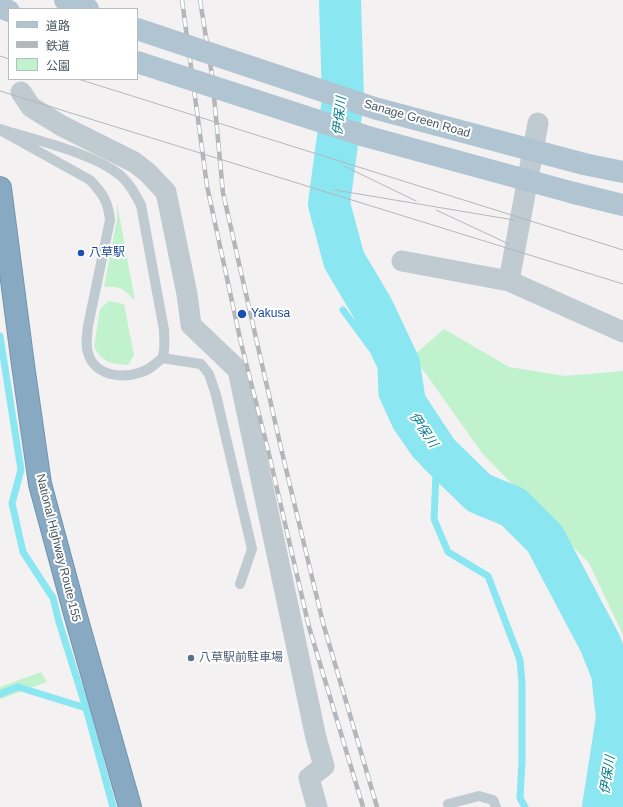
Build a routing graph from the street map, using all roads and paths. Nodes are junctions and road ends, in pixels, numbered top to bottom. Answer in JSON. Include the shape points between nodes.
{"nodes":[{"id":1,"x":65,"y":0,"type":"edge"},
{"id":2,"x":85,"y":8,"type":"edge"},
{"id":3,"x":138,"y":29,"type":"edge"},
{"id":4,"x":138,"y":62,"type":"edge"},
{"id":5,"x":20,"y":92,"type":"dead end"},
{"id":6,"x":538,"y":123,"type":"dead end"},
{"id":7,"x":0,"y":129,"type":"edge"},
{"id":8,"x":623,"y":172,"type":"edge"},
{"id":9,"x":0,"y":188,"type":"edge"},
{"id":10,"x":623,"y":205,"type":"edge"},
{"id":11,"x":402,"y":261,"type":"dead end"},
{"id":12,"x":509,"y":281,"type":"junction"},
{"id":13,"x":623,"y":332,"type":"edge"},
{"id":14,"x":162,"y":358,"type":"junction"},
{"id":15,"x":240,"y":584,"type":"dead end"},
{"id":16,"x":130,"y":807,"type":"edge"},
{"id":17,"x":317,"y":807,"type":"edge"},
{"id":18,"x":449,"y":807,"type":"edge"},
{"id":19,"x":496,"y":807,"type":"edge"}],
"edges":[{"from":1,"to":2,"type":"main road"},
{"from":3,"to":8,"type":"main road","name":"Sanage Green Road","bridge":true,"via":[[374,108]]},
{"from":4,"to":10,"type":"main road","bridge":true,"via":[[365,136]]},
{"from":5,"to":17,"type":"street","via":[[31,107],[62,126],[134,162],[148,172],[166,192],[192,325],[238,370],[324,766],[309,778]]},
{"from":6,"to":12,"type":"street"},
{"from":7,"to":14,"type":"lane","via":[[72,151],[107,166],[121,176],[133,190],[141,205],[164,330],[165,345]]},
{"from":7,"to":14,"type":"lane","via":[[90,180],[108,205],[110,220],[88,326],[86,344],[89,357],[96,366],[107,373],[121,376],[136,375],[152,367]]},
{"from":9,"to":16,"type":"highway","name":"National Highway Route 155","via":[[40,484]]},
{"from":11,"to":12,"type":"street"},
{"from":12,"to":13,"type":"street"},
{"from":14,"to":15,"type":"lane","via":[[201,364],[209,374],[252,549]]},
{"from":18,"to":19,"type":"lane","via":[[448,804],[479,796],[493,800]]}]}
